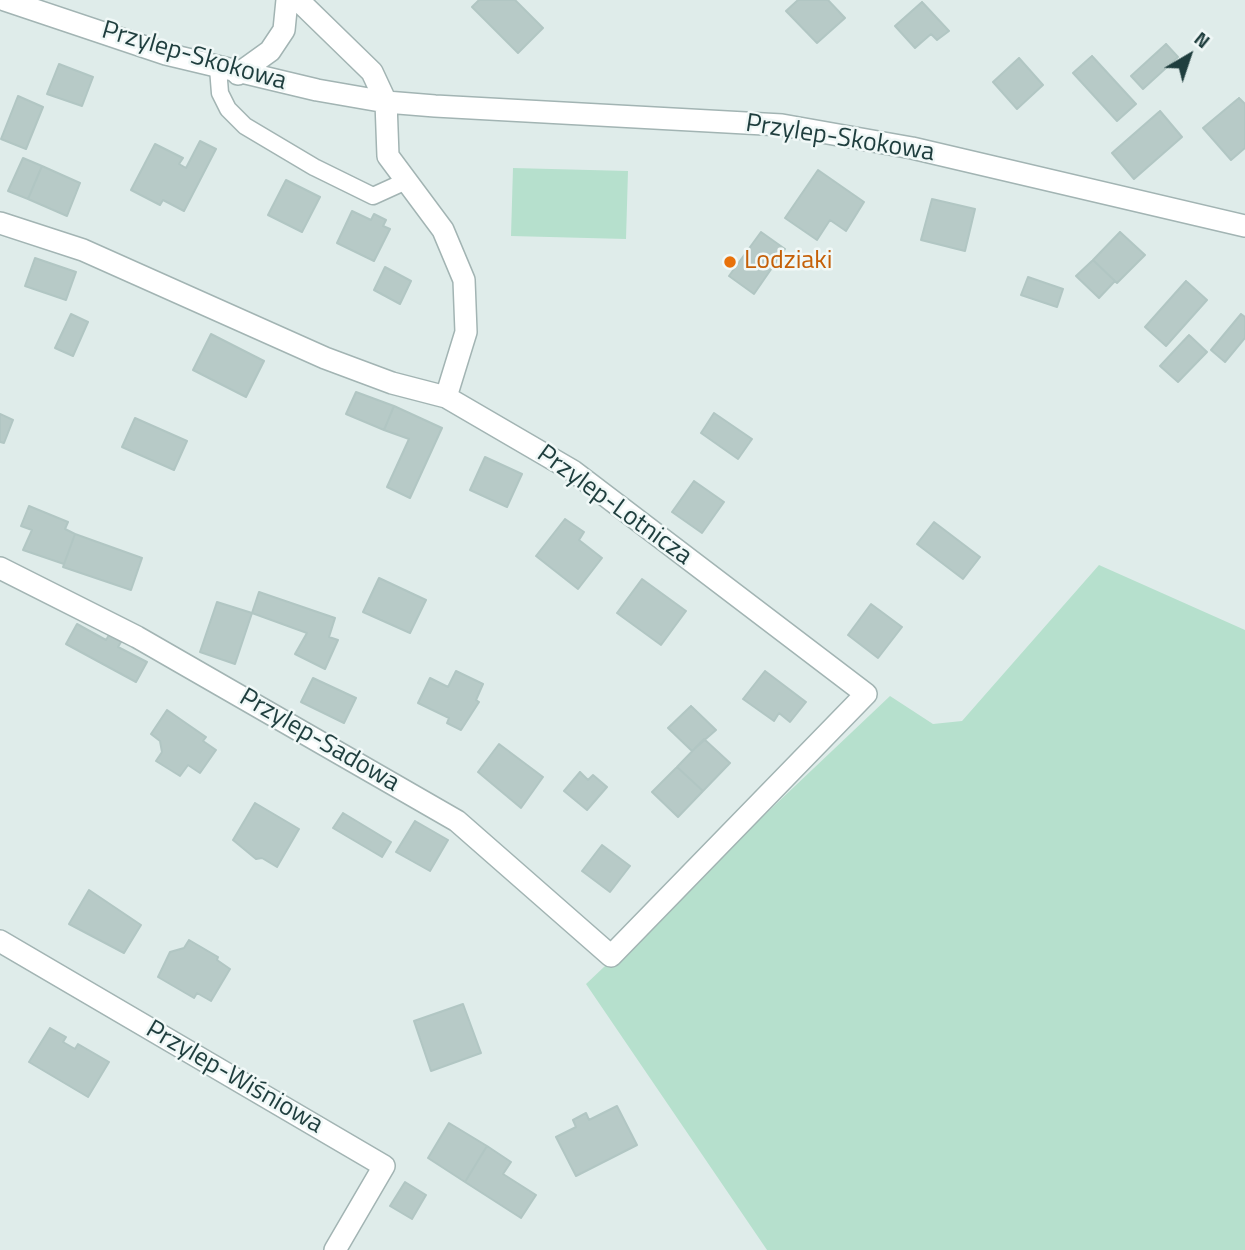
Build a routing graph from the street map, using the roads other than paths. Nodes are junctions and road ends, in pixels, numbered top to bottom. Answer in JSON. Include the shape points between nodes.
{"nodes":[{"id":1,"x":5,"y":0,"type":"edge"},
{"id":2,"x":287,"y":0,"type":"edge"},
{"id":3,"x":298,"y":0,"type":"edge"},
{"id":4,"x":228,"y":71,"type":"junction"},
{"id":5,"x":386,"y":102,"type":"junction"},
{"id":6,"x":406,"y":181,"type":"junction"},
{"id":7,"x":0,"y":223,"type":"edge"},
{"id":8,"x":1245,"y":226,"type":"edge"},
{"id":9,"x":446,"y":397,"type":"junction"},
{"id":10,"x":0,"y":568,"type":"edge"},
{"id":11,"x":0,"y":941,"type":"edge"},
{"id":12,"x":611,"y":956,"type":"joint"},
{"id":13,"x":335,"y":1250,"type":"edge"}],
"edges":[{"from":1,"to":4,"type":"street","name":"Przylep-Skokowa"},
{"from":2,"to":4,"type":"street","via":[[284,30],[270,51]]},
{"from":3,"to":5,"type":"street","via":[[372,72]]},
{"from":4,"to":5,"type":"street","name":"Przylep-Skokowa"},
{"from":4,"to":6,"type":"lane","via":[[220,93],[245,126],[373,196]]},
{"from":5,"to":6,"type":"street","via":[[388,156]]},
{"from":5,"to":8,"type":"street","name":"Przylep-Skokowa","via":[[782,125],[912,148]]},
{"from":6,"to":9,"type":"street","via":[[443,230],[464,280],[466,332]]},
{"from":7,"to":9,"type":"street","name":"Przylep-Lotnicza","via":[[83,250],[326,358]]},
{"from":9,"to":12,"type":"street","name":"Przylep-Lotnicza","via":[[573,471],[866,694]]},
{"from":10,"to":12,"type":"street","name":"Przylep-Sadowa","via":[[137,637],[457,821]]},
{"from":11,"to":13,"type":"street","name":"Przylep-Wiśniowa","via":[[384,1166]]}]}
